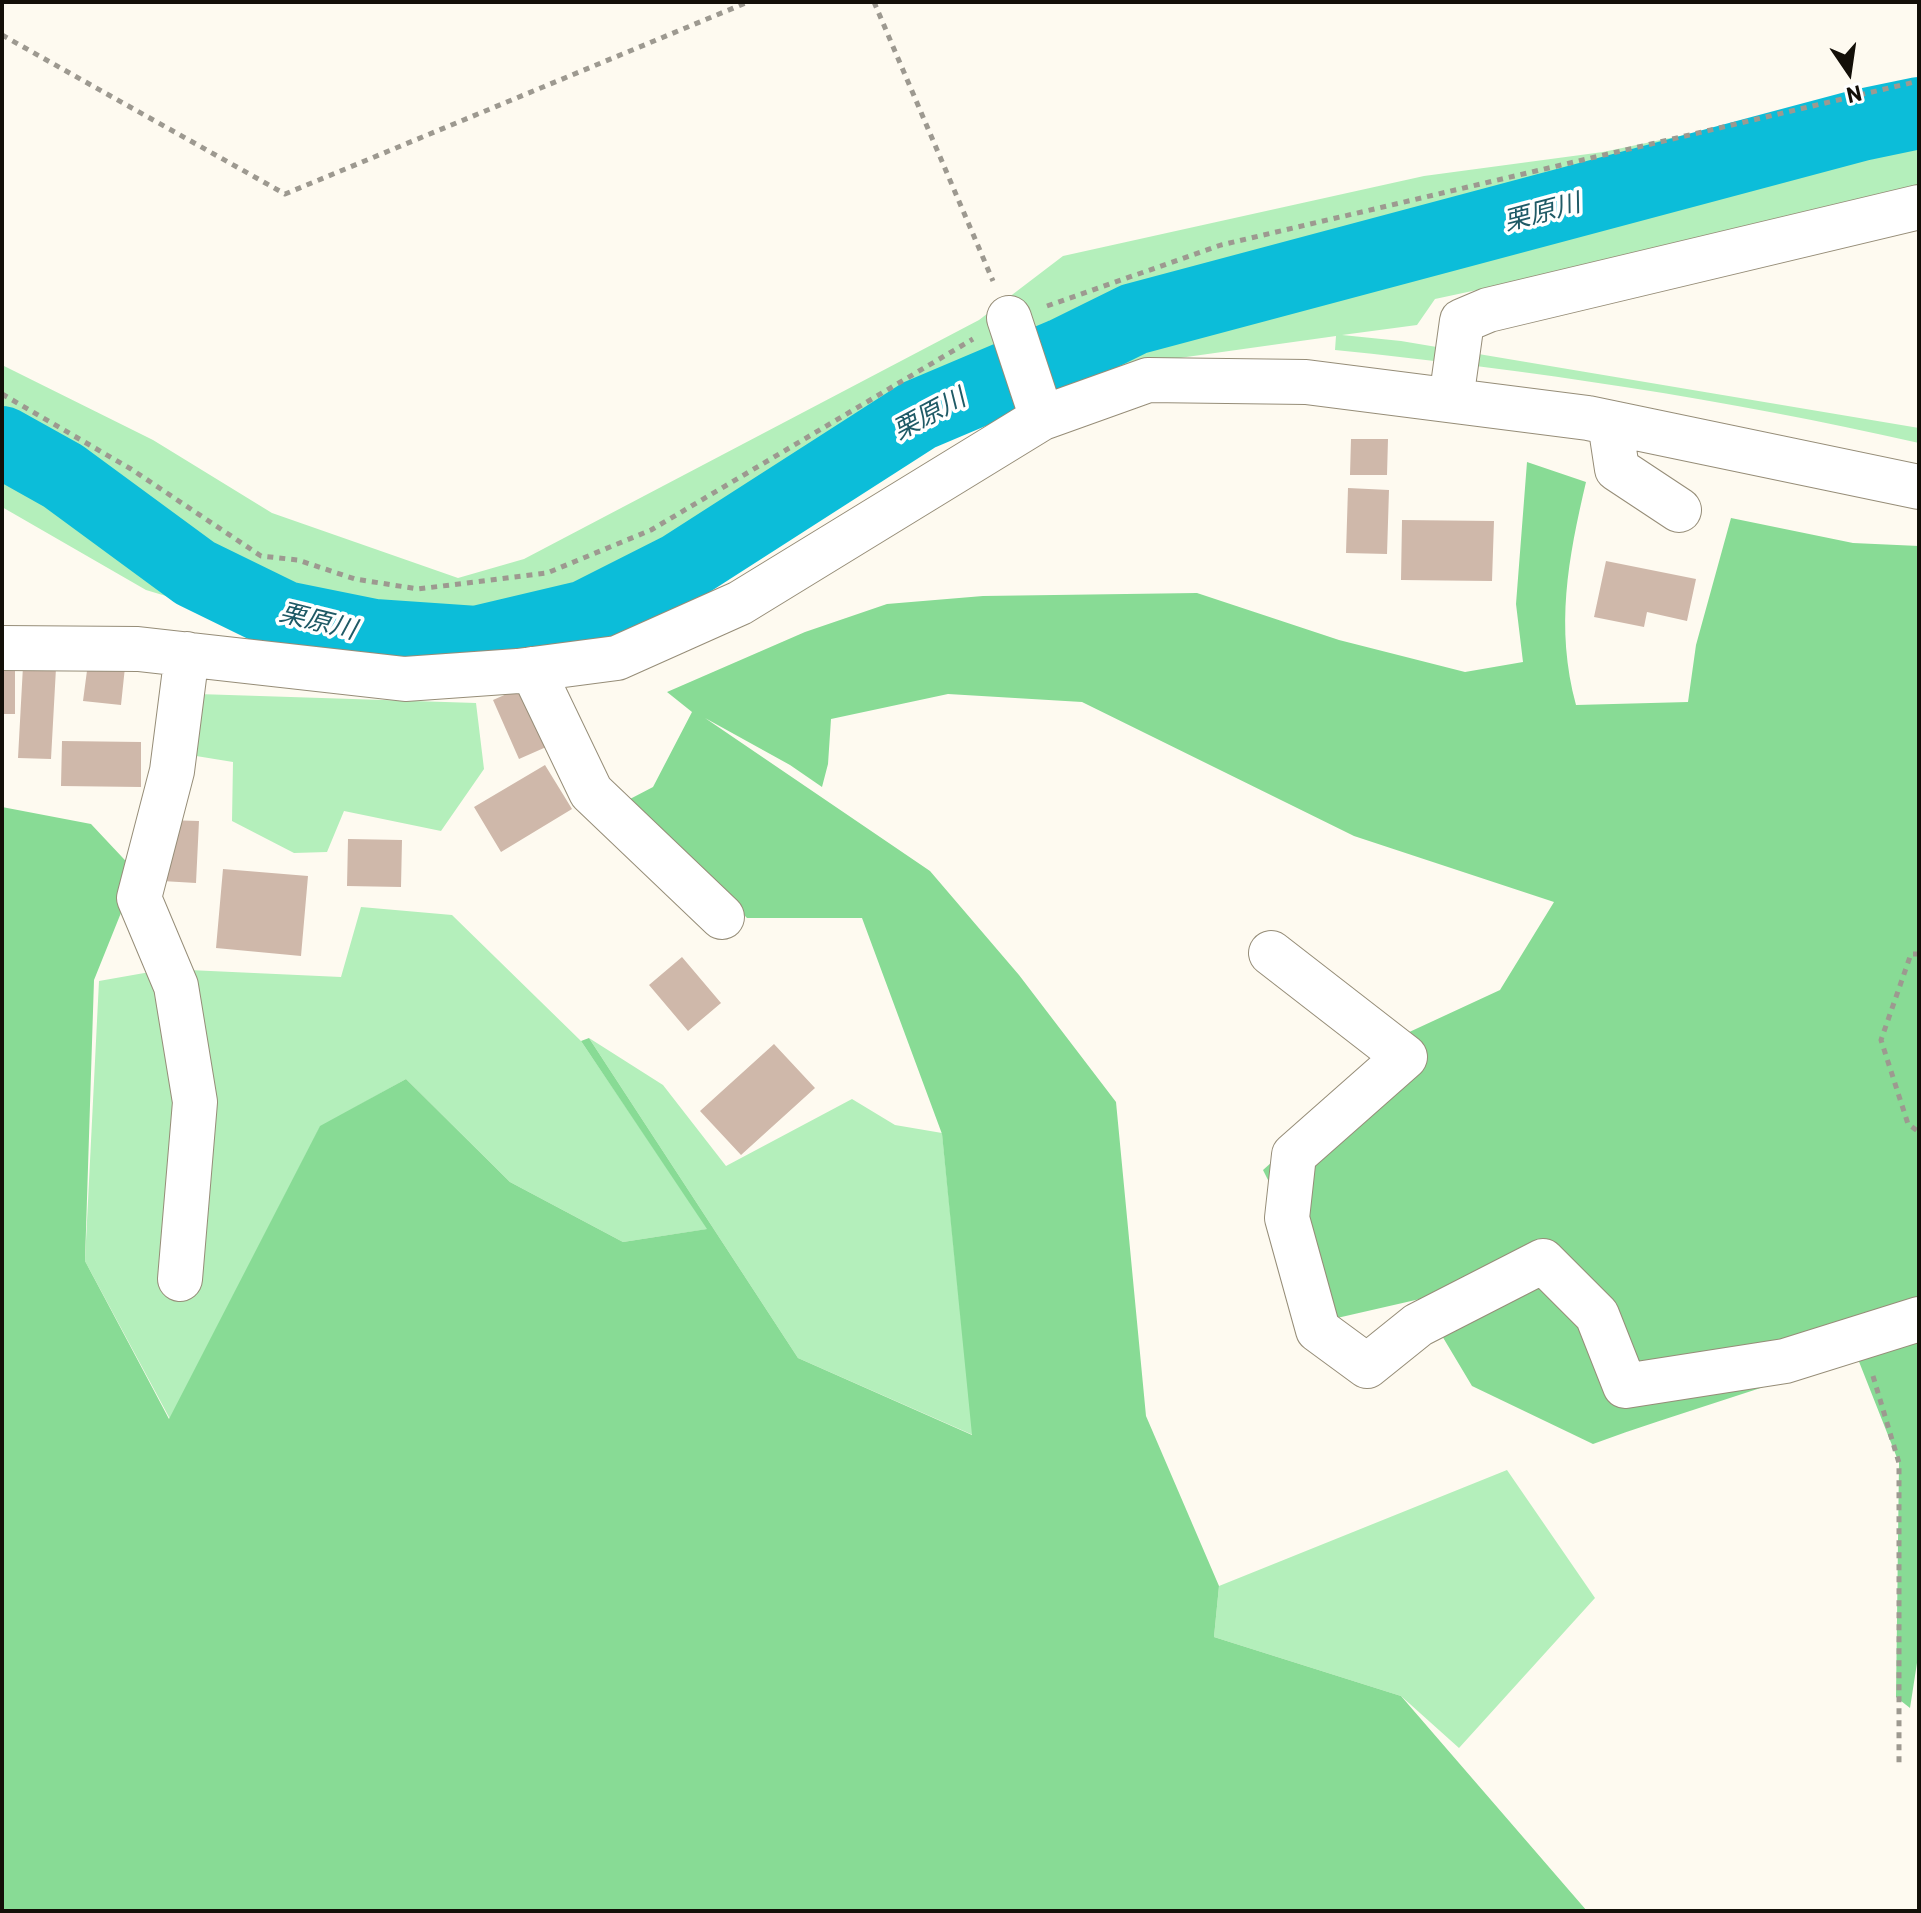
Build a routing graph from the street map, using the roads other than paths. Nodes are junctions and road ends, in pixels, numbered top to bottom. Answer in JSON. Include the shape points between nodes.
{"nodes":[{"id":1,"x":1919,"y":207,"type":"edge"},
{"id":2,"x":1009,"y":318,"type":"road end"},
{"id":3,"x":1451,"y":400,"type":"junction"},
{"id":4,"x":1037,"y":403,"type":"junction"},
{"id":5,"x":1610,"y":423,"type":"junction"},
{"id":6,"x":1919,"y":487,"type":"edge"},
{"id":7,"x":1679,"y":510,"type":"dead end"},
{"id":8,"x":2,"y":648,"type":"edge"},
{"id":9,"x":187,"y":654,"type":"junction"},
{"id":10,"x":532,"y":669,"type":"junction"},
{"id":11,"x":722,"y":917,"type":"dead end"},
{"id":12,"x":1271,"y":953,"type":"dead end"},
{"id":13,"x":180,"y":1279,"type":"dead end"},
{"id":14,"x":1919,"y":1319,"type":"edge"}],
"edges":[{"from":1,"to":3,"type":"street","via":[[1488,310],[1462,321]]},
{"from":2,"to":4,"type":"street"},
{"from":3,"to":4,"type":"street","via":[[1306,382],[1148,380]]},
{"from":3,"to":5,"type":"street"},
{"from":4,"to":10,"type":"street","via":[[740,603],[617,658]]},
{"from":5,"to":6,"type":"street"},
{"from":5,"to":7,"type":"street","via":[[1617,469]]},
{"from":8,"to":9,"type":"street"},
{"from":9,"to":10,"type":"street","via":[[405,679]]},
{"from":9,"to":13,"type":"street","via":[[172,771],[139,898],[176,986],[195,1102]]},
{"from":10,"to":11,"type":"street","via":[[591,792]]},
{"from":12,"to":14,"type":"street","via":[[1405,1057],[1294,1155],[1287,1218],[1318,1330],[1367,1366],[1418,1325],[1543,1261],[1597,1315],[1625,1386],[1785,1361]]}]}
